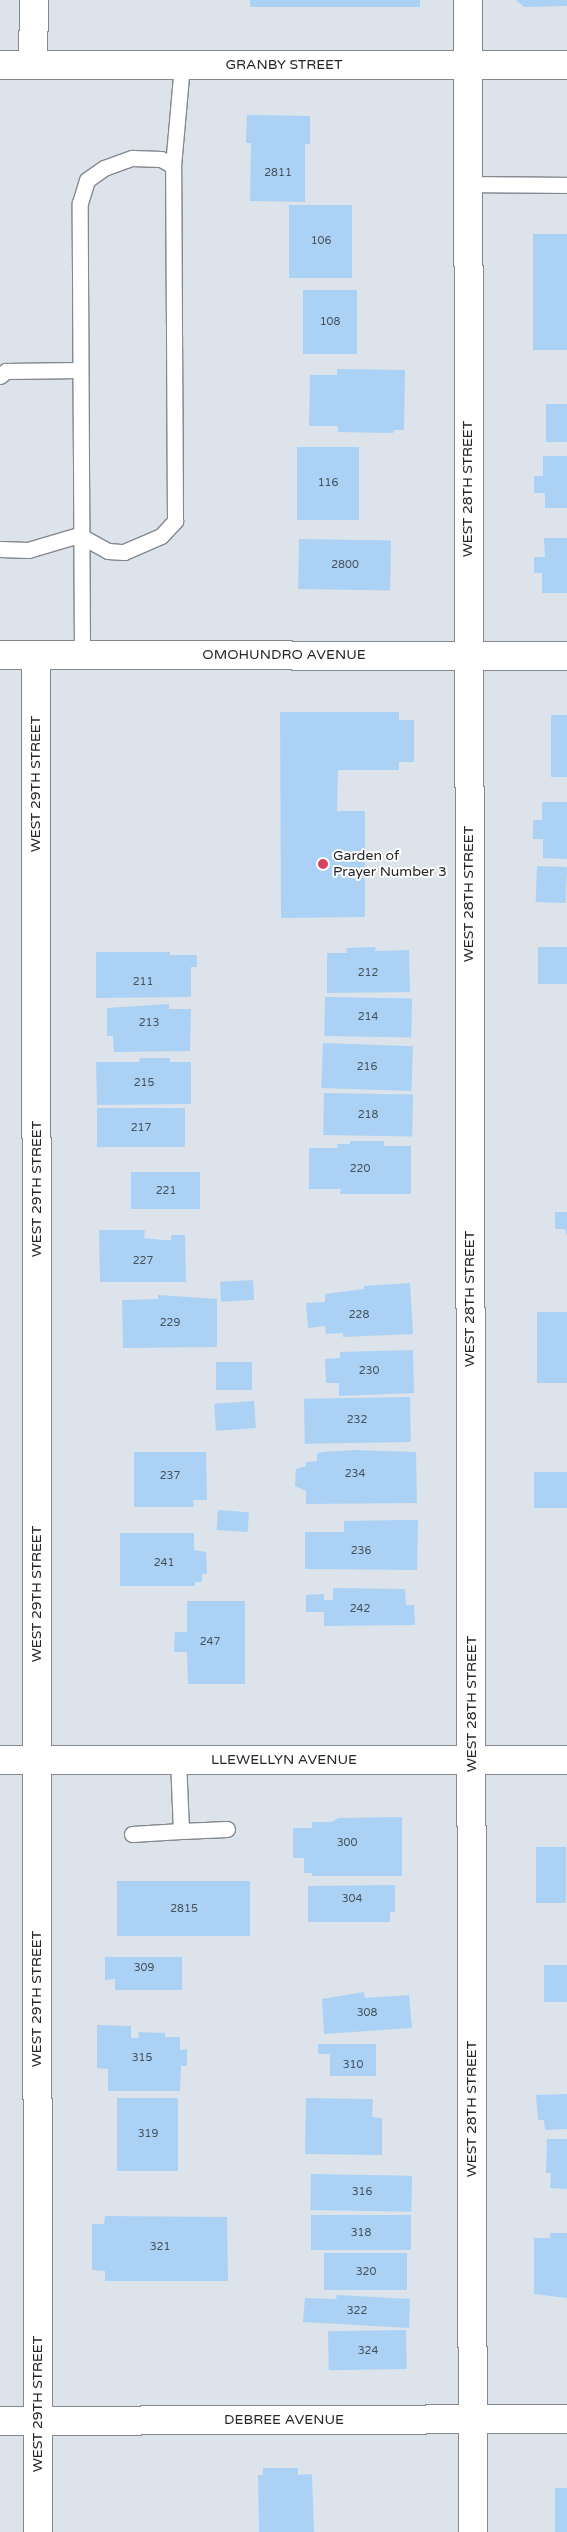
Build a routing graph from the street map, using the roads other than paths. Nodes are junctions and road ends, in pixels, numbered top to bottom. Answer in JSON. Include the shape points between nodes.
{"nodes":[{"id":1,"x":34,"y":0,"type":"edge"},
{"id":2,"x":468,"y":0,"type":"edge"},
{"id":3,"x":0,"y":64,"type":"edge"},
{"id":4,"x":33,"y":64,"type":"junction"},
{"id":5,"x":182,"y":65,"type":"junction"},
{"id":6,"x":467,"y":65,"type":"junction"},
{"id":7,"x":567,"y":65,"type":"edge"},
{"id":8,"x":173,"y":166,"type":"junction"},
{"id":9,"x":468,"y":184,"type":"junction"},
{"id":10,"x":567,"y":185,"type":"edge"},
{"id":11,"x":80,"y":370,"type":"junction"},
{"id":12,"x":0,"y":376,"type":"edge"},
{"id":13,"x":80,"y":536,"type":"junction"},
{"id":14,"x":0,"y":550,"type":"edge"},
{"id":15,"x":36,"y":655,"type":"junction"},
{"id":16,"x":82,"y":655,"type":"junction"},
{"id":17,"x":468,"y":655,"type":"junction"},
{"id":18,"x":0,"y":656,"type":"edge"},
{"id":19,"x":567,"y":656,"type":"edge"},
{"id":20,"x":472,"y":1759,"type":"junction"},
{"id":21,"x":0,"y":1760,"type":"edge"},
{"id":22,"x":178,"y":1760,"type":"junction"},
{"id":23,"x":567,"y":1760,"type":"edge"},
{"id":24,"x":38,"y":1761,"type":"junction"},
{"id":25,"x":226,"y":1830,"type":"dead end"},
{"id":26,"x":181,"y":1832,"type":"junction"},
{"id":27,"x":132,"y":1834,"type":"dead end"},
{"id":28,"x":567,"y":2419,"type":"edge"},
{"id":29,"x":473,"y":2420,"type":"junction"},
{"id":30,"x":0,"y":2421,"type":"edge"},
{"id":31,"x":38,"y":2421,"type":"junction"},
{"id":32,"x":38,"y":2532,"type":"edge"},
{"id":33,"x":473,"y":2532,"type":"edge"}],
"edges":[{"from":1,"to":4,"type":"street"},
{"from":2,"to":6,"type":"street","name":"WEST 28TH STREET"},
{"from":3,"to":4,"type":"street","name":"GRANBY STREET"},
{"from":4,"to":5,"type":"street","name":"GRANBY STREET"},
{"from":5,"to":6,"type":"street","name":"GRANBY STREET"},
{"from":5,"to":8,"type":"lane"},
{"from":6,"to":7,"type":"street","name":"GRANBY STREET"},
{"from":6,"to":9,"type":"street","name":"WEST 28TH STREET"},
{"from":8,"to":11,"type":"lane","via":[[161,159],[132,158],[104,168],[87,180],[80,203]]},
{"from":8,"to":13,"type":"lane","via":[[175,521],[161,536],[124,552],[108,551]]},
{"from":9,"to":10,"type":"lane"},
{"from":9,"to":17,"type":"street","name":"WEST 28TH STREET"},
{"from":11,"to":12,"type":"lane","via":[[6,371]]},
{"from":11,"to":13,"type":"lane"},
{"from":13,"to":14,"type":"lane","via":[[28,550]]},
{"from":13,"to":16,"type":"lane"},
{"from":15,"to":16,"type":"street","name":"OMOHUNDRO AVENUE"},
{"from":15,"to":18,"type":"street","name":"OMOHUNDRO AVENUE"},
{"from":15,"to":24,"type":"street","name":"WEST 29TH STREET"},
{"from":16,"to":17,"type":"street","name":"OMOHUNDRO AVENUE"},
{"from":17,"to":19,"type":"street","name":"OMOHUNDRO AVENUE"},
{"from":17,"to":20,"type":"street","name":"WEST 28TH STREET"},
{"from":20,"to":22,"type":"street","name":"LLEWELLYN AVENUE"},
{"from":20,"to":23,"type":"street","name":"LLEWELLYN AVENUE"},
{"from":20,"to":29,"type":"street","name":"WEST 28TH STREET"},
{"from":21,"to":24,"type":"street","name":"LLEWELLYN AVENUE"},
{"from":22,"to":24,"type":"street","name":"LLEWELLYN AVENUE"},
{"from":22,"to":26,"type":"lane"},
{"from":24,"to":31,"type":"street","name":"WEST 29TH STREET"},
{"from":25,"to":26,"type":"lane"},
{"from":26,"to":27,"type":"lane"},
{"from":28,"to":29,"type":"street","name":"DEBREE AVENUE"},
{"from":29,"to":31,"type":"street","name":"DEBREE AVENUE"},
{"from":29,"to":33,"type":"street","name":"WEST 28TH STREET"},
{"from":30,"to":31,"type":"street","name":"DEBREE AVENUE"},
{"from":31,"to":32,"type":"street","name":"WEST 29TH STREET"}]}
